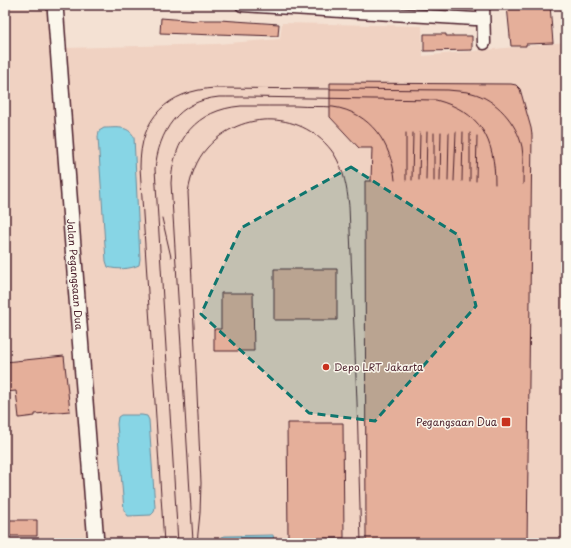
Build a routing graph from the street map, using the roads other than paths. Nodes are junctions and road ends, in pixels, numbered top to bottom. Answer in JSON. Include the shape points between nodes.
{"nodes":[{"id":1,"x":55,"y":5,"type":"edge"},
{"id":2,"x":242,"y":5,"type":"edge"},
{"id":3,"x":483,"y":5,"type":"edge"},
{"id":4,"x":321,"y":7,"type":"edge"},
{"id":5,"x":483,"y":18,"type":"junction"},
{"id":6,"x":484,"y":43,"type":"dead end"},
{"id":7,"x":96,"y":543,"type":"edge"}],
"edges":[{"from":1,"to":7,"type":"main road","name":"Jalan Pegangsaan Dua"},
{"from":2,"to":4,"type":"street"},
{"from":3,"to":5,"type":"street"},
{"from":4,"to":5,"type":"street"},
{"from":5,"to":6,"type":"street"}]}
